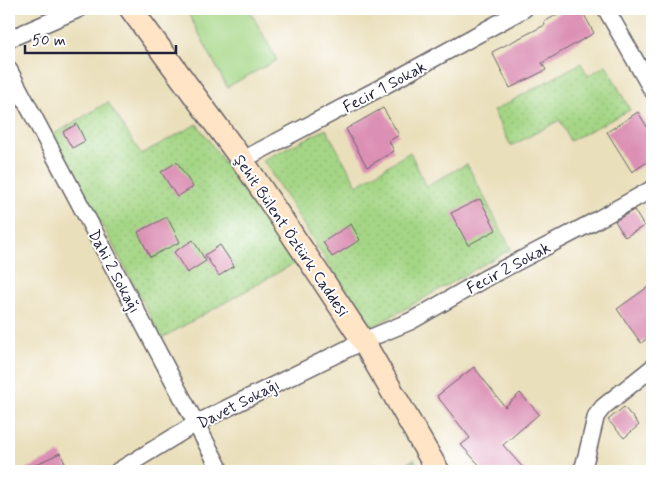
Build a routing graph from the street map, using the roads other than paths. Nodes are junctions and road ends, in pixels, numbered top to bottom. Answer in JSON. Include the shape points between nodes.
{"nodes":[{"id":1,"x":79,"y":9,"type":"edge"},
{"id":2,"x":131,"y":9,"type":"edge"},
{"id":3,"x":524,"y":9,"type":"edge"},
{"id":4,"x":606,"y":9,"type":"edge"},
{"id":5,"x":9,"y":39,"type":"edge"},
{"id":6,"x":9,"y":70,"type":"edge"},
{"id":7,"x":652,"y":90,"type":"edge"},
{"id":8,"x":242,"y":160,"type":"junction"},
{"id":9,"x":652,"y":189,"type":"edge"},
{"id":10,"x":363,"y":341,"type":"junction"},
{"id":11,"x":652,"y":368,"type":"edge"},
{"id":12,"x":195,"y":424,"type":"junction"},
{"id":13,"x":118,"y":471,"type":"edge"},
{"id":14,"x":221,"y":471,"type":"edge"},
{"id":15,"x":438,"y":471,"type":"edge"},
{"id":16,"x":581,"y":471,"type":"edge"}],
"edges":[{"from":1,"to":5,"type":"street"},
{"from":2,"to":8,"type":"street","name":"Şehit Bülent Öztürk Caddesi"},
{"from":3,"to":8,"type":"street","name":"Fecir 1 Sokak"},
{"from":4,"to":7,"type":"street"},
{"from":6,"to":12,"type":"street","name":"Dahi 2 Sokağı"},
{"from":8,"to":10,"type":"street","name":"Şehit Bülent Öztürk Caddesi"},
{"from":9,"to":10,"type":"street","name":"Fecir 2 Sokak","via":[[411,321]]},
{"from":10,"to":12,"type":"street","name":"Davet Sokağı"},
{"from":10,"to":15,"type":"street","name":"Şehit Bülent Öztürk Caddesi"},
{"from":11,"to":16,"type":"street","via":[[596,416]]},
{"from":12,"to":13,"type":"street","name":"Davet Sokağı"},
{"from":12,"to":14,"type":"street","name":"Dahi 2 Sokağı"}]}
